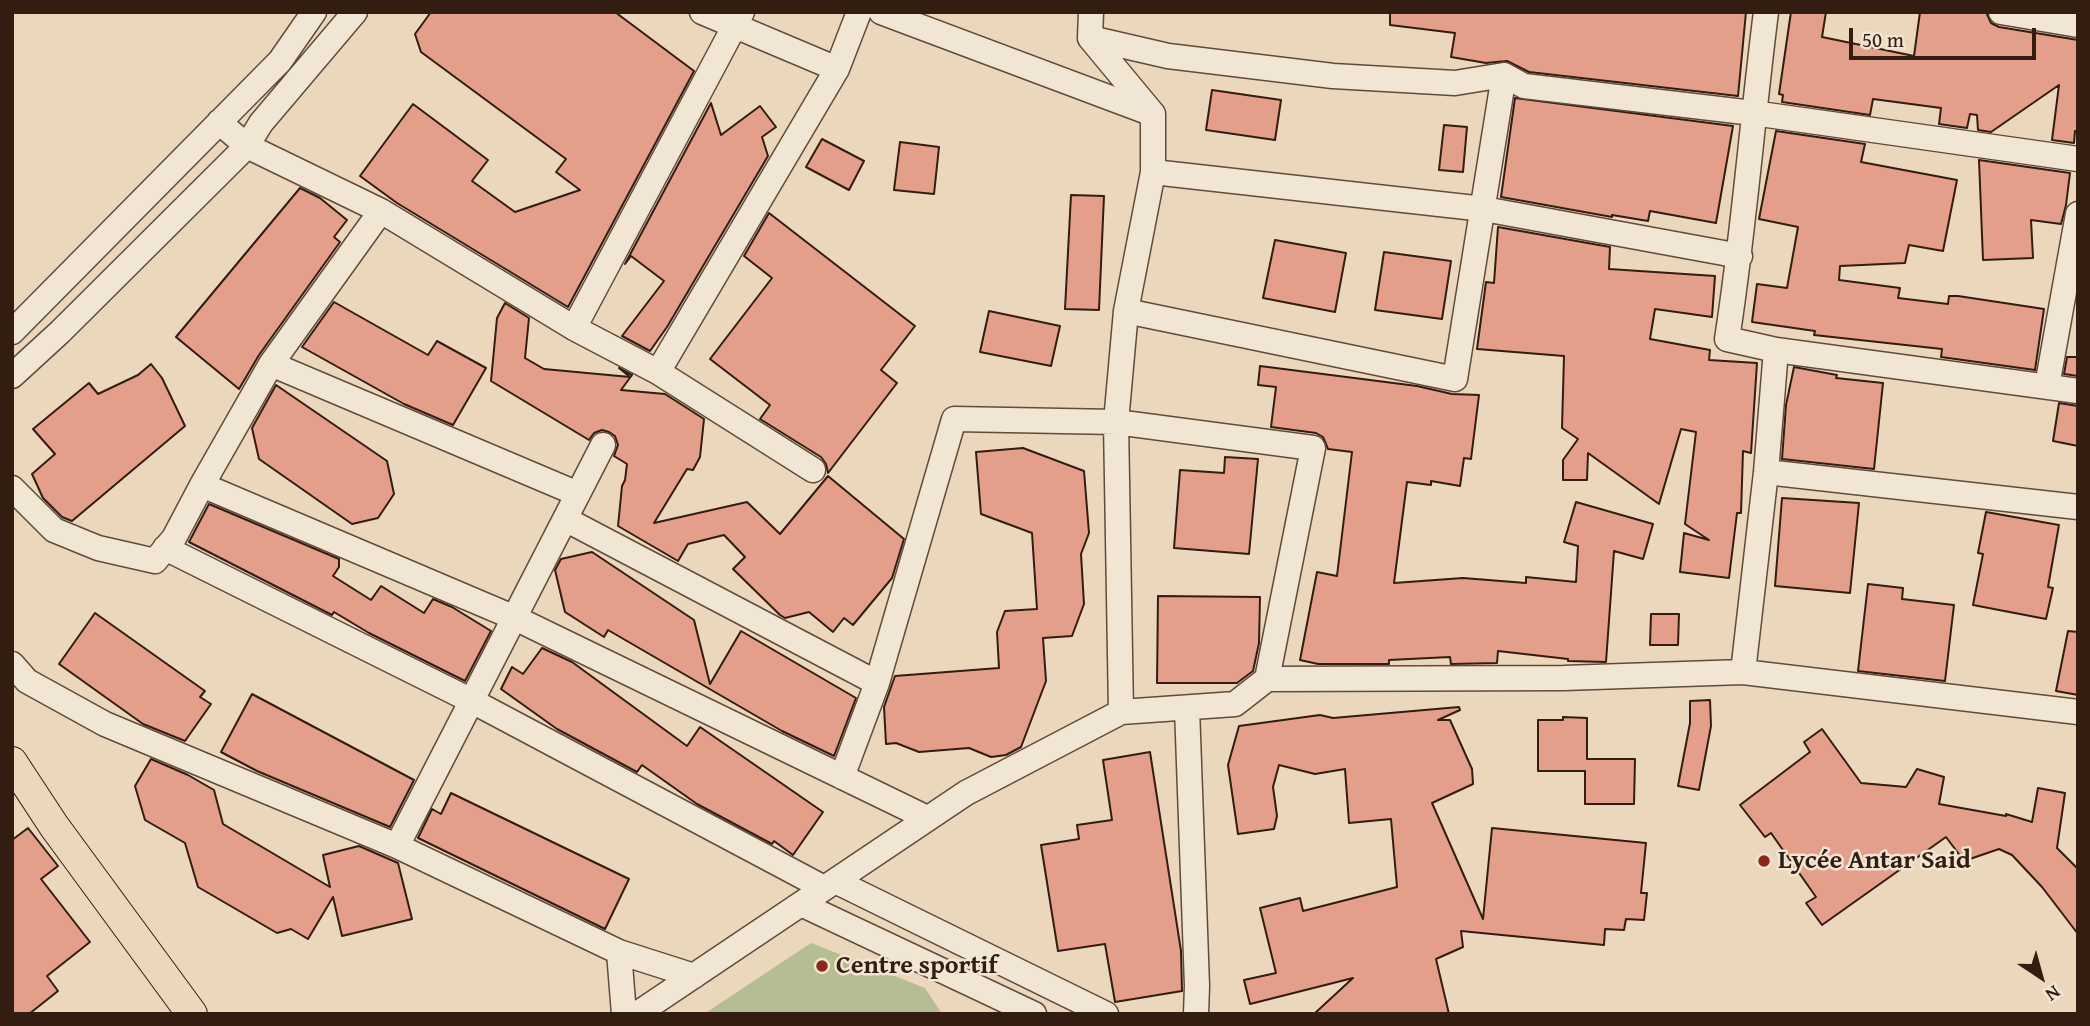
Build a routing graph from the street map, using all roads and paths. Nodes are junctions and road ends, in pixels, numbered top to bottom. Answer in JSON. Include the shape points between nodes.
{"nodes":[{"id":1,"x":314,"y":12,"type":"edge"},
{"id":2,"x":355,"y":12,"type":"edge"},
{"id":3,"x":702,"y":12,"type":"edge"},
{"id":4,"x":859,"y":12,"type":"edge"},
{"id":5,"x":881,"y":12,"type":"edge"},
{"id":6,"x":1091,"y":12,"type":"edge"},
{"id":7,"x":1766,"y":12,"type":"edge"},
{"id":8,"x":2001,"y":12,"type":"edge"},
{"id":9,"x":739,"y":20,"type":"edge"},
{"id":10,"x":2078,"y":25,"type":"edge"},
{"id":11,"x":1090,"y":38,"type":"junction"},
{"id":12,"x":837,"y":69,"type":"junction"},
{"id":13,"x":1504,"y":75,"type":"junction"},
{"id":14,"x":1753,"y":113,"type":"junction"},
{"id":15,"x":1153,"y":114,"type":"junction"},
{"id":16,"x":219,"y":122,"type":"junction"},
{"id":17,"x":247,"y":146,"type":"junction"},
{"id":18,"x":2078,"y":159,"type":"edge"},
{"id":19,"x":1153,"y":172,"type":"junction"},
{"id":20,"x":1483,"y":209,"type":"junction"},
{"id":21,"x":381,"y":211,"type":"junction"},
{"id":22,"x":2078,"y":214,"type":"edge"},
{"id":23,"x":1740,"y":256,"type":"junction"},
{"id":24,"x":1126,"y":311,"type":"junction"},
{"id":25,"x":574,"y":328,"type":"junction"},
{"id":26,"x":12,"y":332,"type":"edge"},
{"id":27,"x":1776,"y":350,"type":"junction"},
{"id":28,"x":271,"y":364,"type":"junction"},
{"id":29,"x":658,"y":372,"type":"junction"},
{"id":30,"x":12,"y":376,"type":"edge"},
{"id":31,"x":2047,"y":386,"type":"junction"},
{"id":32,"x":2078,"y":391,"type":"edge"},
{"id":33,"x":1116,"y":422,"type":"junction"},
{"id":34,"x":603,"y":445,"type":"dead end"},
{"id":35,"x":813,"y":470,"type":"dead end"},
{"id":36,"x":1766,"y":472,"type":"junction"},
{"id":37,"x":202,"y":485,"type":"junction"},
{"id":38,"x":12,"y":488,"type":"edge"},
{"id":39,"x":578,"y":494,"type":"junction"},
{"id":40,"x":2078,"y":507,"type":"edge"},
{"id":41,"x":565,"y":519,"type":"junction"},
{"id":42,"x":165,"y":548,"type":"junction"},
{"id":43,"x":515,"y":618,"type":"junction"},
{"id":44,"x":12,"y":664,"type":"edge"},
{"id":45,"x":1743,"y":672,"type":"junction"},
{"id":46,"x":1267,"y":679,"type":"junction"},
{"id":47,"x":877,"y":683,"type":"junction"},
{"id":48,"x":472,"y":701,"type":"junction"},
{"id":49,"x":1187,"y":708,"type":"junction"},
{"id":50,"x":1121,"y":712,"type":"junction"},
{"id":51,"x":2078,"y":712,"type":"edge"},
{"id":52,"x":12,"y":762,"type":"edge"},
{"id":53,"x":842,"y":777,"type":"junction"},
{"id":54,"x":927,"y":818,"type":"junction"},
{"id":55,"x":397,"y":846,"type":"junction"},
{"id":56,"x":829,"y":884,"type":"junction"},
{"id":57,"x":801,"y":904,"type":"junction"},
{"id":58,"x":620,"y":952,"type":"junction"},
{"id":59,"x":694,"y":976,"type":"junction"},
{"id":60,"x":192,"y":1014,"type":"edge"},
{"id":61,"x":624,"y":1014,"type":"edge"},
{"id":62,"x":637,"y":1014,"type":"edge"},
{"id":63,"x":1034,"y":1014,"type":"edge"},
{"id":64,"x":1106,"y":1014,"type":"edge"},
{"id":65,"x":1196,"y":1014,"type":"edge"}],
"edges":[{"from":1,"to":16,"type":"street","via":[[280,61]]},
{"from":2,"to":17,"type":"street","via":[[261,123]]},
{"from":3,"to":9,"type":"street"},
{"from":4,"to":12,"type":"street"},
{"from":5,"to":15,"type":"street"},
{"from":6,"to":11,"type":"street"},
{"from":7,"to":14,"type":"street"},
{"from":8,"to":10,"type":"street"},
{"from":9,"to":12,"type":"street"},
{"from":9,"to":25,"type":"street"},
{"from":11,"to":13,"type":"street","via":[[1168,56],[1332,76],[1455,83]]},
{"from":11,"to":15,"type":"street"},
{"from":12,"to":29,"type":"street"},
{"from":13,"to":14,"type":"street","via":[[1524,86]]},
{"from":13,"to":20,"type":"street"},
{"from":14,"to":18,"type":"street"},
{"from":14,"to":23,"type":"street"},
{"from":15,"to":19,"type":"street"},
{"from":16,"to":17,"type":"street"},
{"from":16,"to":26,"type":"street"},
{"from":17,"to":21,"type":"street"},
{"from":17,"to":30,"type":"street"},
{"from":19,"to":20,"type":"street"},
{"from":19,"to":24,"type":"street"},
{"from":20,"to":23,"type":"street"},
{"from":20,"to":24,"type":"street","via":[[1455,379]]},
{"from":21,"to":25,"type":"street"},
{"from":21,"to":28,"type":"street"},
{"from":22,"to":31,"type":"street"},
{"from":23,"to":27,"type":"street","via":[[1727,339]]},
{"from":24,"to":33,"type":"street"},
{"from":25,"to":29,"type":"street"},
{"from":27,"to":31,"type":"street"},
{"from":27,"to":36,"type":"street"},
{"from":28,"to":37,"type":"street"},
{"from":28,"to":39,"type":"street"},
{"from":29,"to":35,"type":"street"},
{"from":31,"to":32,"type":"street"},
{"from":33,"to":46,"type":"street","via":[[1313,448]]},
{"from":33,"to":47,"type":"street","via":[[954,419]]},
{"from":33,"to":50,"type":"street"},
{"from":34,"to":39,"type":"street"},
{"from":36,"to":40,"type":"street"},
{"from":36,"to":45,"type":"street"},
{"from":37,"to":42,"type":"street"},
{"from":37,"to":43,"type":"street"},
{"from":38,"to":42,"type":"street","via":[[54,530],[98,548],[155,561]]},
{"from":39,"to":41,"type":"street"},
{"from":41,"to":43,"type":"street"},
{"from":41,"to":47,"type":"street"},
{"from":42,"to":48,"type":"street"},
{"from":43,"to":48,"type":"street"},
{"from":43,"to":53,"type":"street"},
{"from":44,"to":55,"type":"street","via":[[27,681],[105,724]]},
{"from":45,"to":46,"type":"street"},
{"from":45,"to":51,"type":"street"},
{"from":46,"to":49,"type":"street","via":[[1236,704]]},
{"from":47,"to":53,"type":"street"},
{"from":48,"to":55,"type":"street"},
{"from":48,"to":56,"type":"street"},
{"from":49,"to":50,"type":"street"},
{"from":49,"to":65,"type":"street"},
{"from":50,"to":54,"type":"street"},
{"from":52,"to":60,"type":"main road"},
{"from":53,"to":54,"type":"street"},
{"from":54,"to":56,"type":"street"},
{"from":55,"to":58,"type":"street"},
{"from":56,"to":57,"type":"street"},
{"from":56,"to":64,"type":"street"},
{"from":57,"to":59,"type":"street"},
{"from":57,"to":63,"type":"street"},
{"from":58,"to":59,"type":"street"},
{"from":58,"to":61,"type":"street"},
{"from":59,"to":62,"type":"street"}]}
